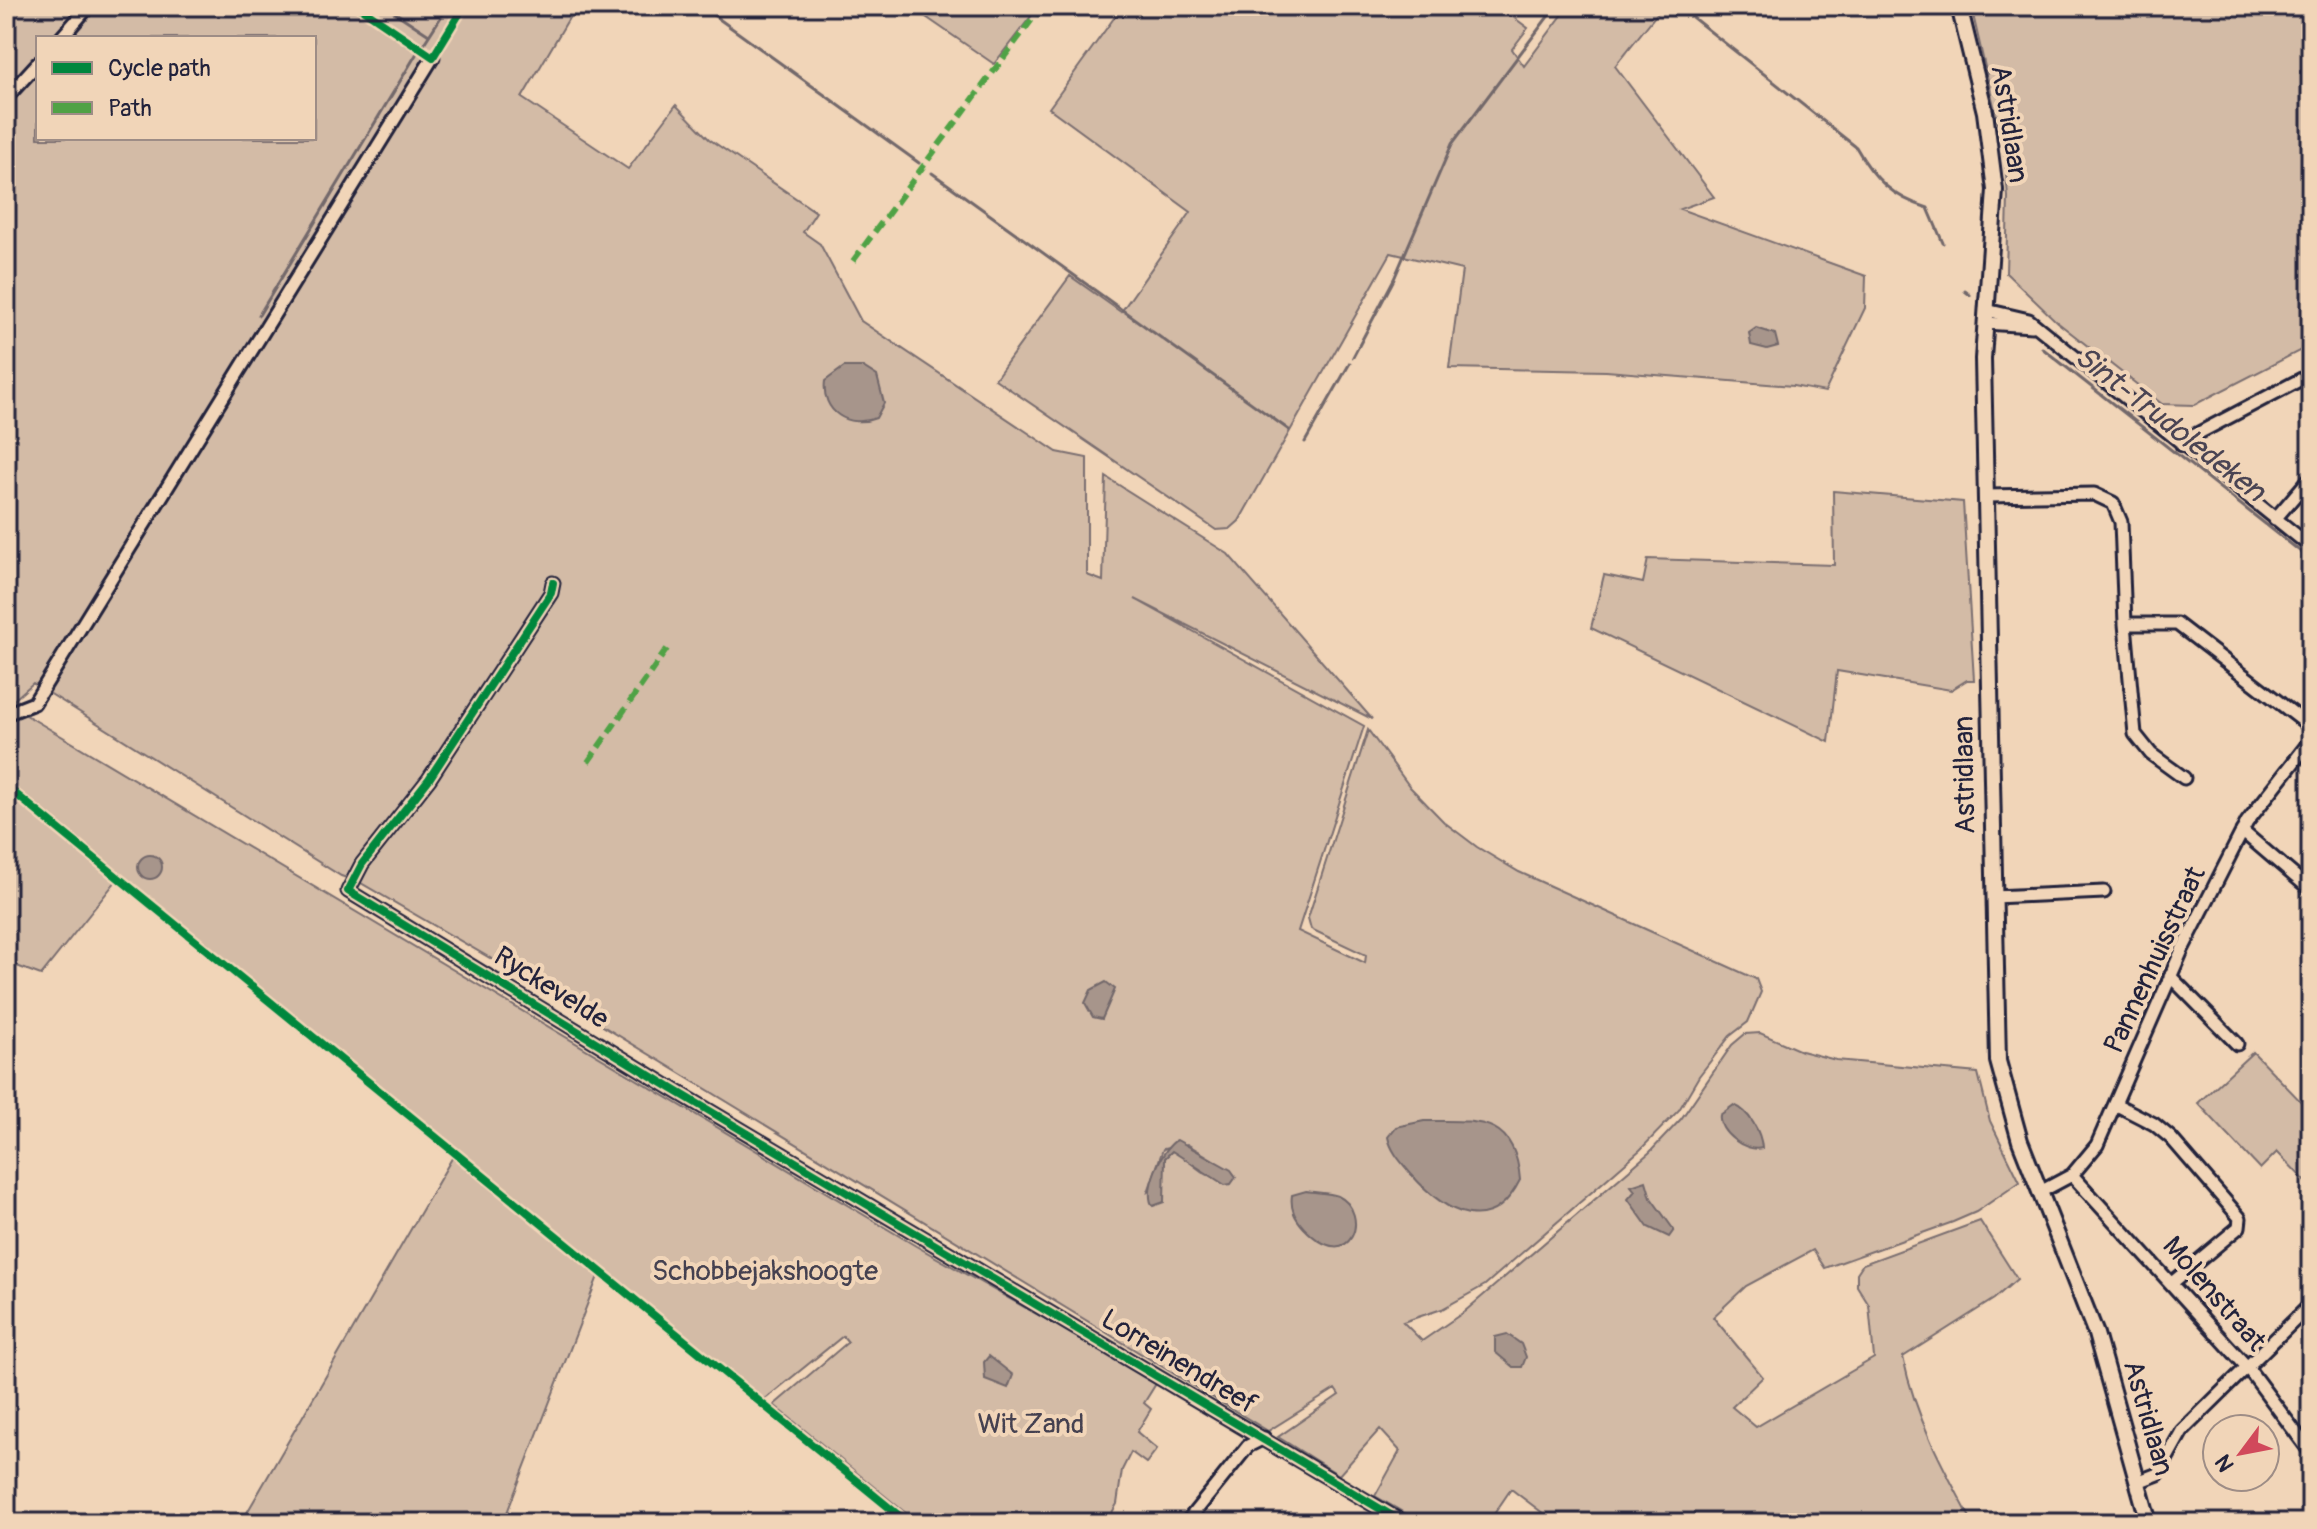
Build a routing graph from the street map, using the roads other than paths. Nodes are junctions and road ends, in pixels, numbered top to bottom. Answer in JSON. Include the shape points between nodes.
{"nodes":[{"id":1,"x":89,"y":6,"type":"edge"},
{"id":2,"x":1959,"y":6,"type":"edge"},
{"id":3,"x":63,"y":36,"type":"edge"},
{"id":4,"x":433,"y":57,"type":"dead end"},
{"id":5,"x":36,"y":65,"type":"edge"},
{"id":6,"x":6,"y":98,"type":"edge"},
{"id":7,"x":1985,"y":317,"type":"junction"},
{"id":8,"x":2311,"y":374,"type":"edge"},
{"id":9,"x":2182,"y":445,"type":"junction"},
{"id":10,"x":2311,"y":477,"type":"edge"},
{"id":11,"x":1987,"y":496,"type":"junction"},
{"id":12,"x":2275,"y":519,"type":"junction"},
{"id":13,"x":2311,"y":547,"type":"edge"},
{"id":14,"x":553,"y":583,"type":"dead end"},
{"id":15,"x":2125,"y":624,"type":"junction"},
{"id":16,"x":6,"y":714,"type":"edge"},
{"id":17,"x":2311,"y":727,"type":"edge"},
{"id":18,"x":2311,"y":740,"type":"edge"},
{"id":19,"x":2184,"y":778,"type":"dead end"},
{"id":20,"x":2242,"y":831,"type":"junction"},
{"id":21,"x":2311,"y":890,"type":"edge"},
{"id":22,"x":2104,"y":892,"type":"dead end"},
{"id":23,"x":1994,"y":897,"type":"junction"},
{"id":24,"x":2170,"y":976,"type":"junction"},
{"id":25,"x":2237,"y":1044,"type":"dead end"},
{"id":26,"x":2115,"y":1104,"type":"junction"},
{"id":27,"x":2072,"y":1175,"type":"junction"},
{"id":28,"x":2040,"y":1192,"type":"junction"},
{"id":29,"x":931,"y":1241,"type":"joint"},
{"id":30,"x":2172,"y":1283,"type":"junction"},
{"id":31,"x":2311,"y":1304,"type":"edge"},
{"id":32,"x":2247,"y":1367,"type":"junction"},
{"id":33,"x":1264,"y":1438,"type":"junction"},
{"id":34,"x":2311,"y":1453,"type":"edge"},
{"id":35,"x":2140,"y":1481,"type":"junction"},
{"id":36,"x":1397,"y":1521,"type":"edge"},
{"id":37,"x":1186,"y":1523,"type":"edge"},
{"id":38,"x":2149,"y":1523,"type":"edge"}],
"edges":[{"from":1,"to":3,"type":"street"},
{"from":2,"to":7,"type":"main road","name":"Astridlaan","via":[[1992,160],[1994,214]]},
{"from":4,"to":16,"type":"street","via":[[34,703]]},
{"from":5,"to":6,"type":"street"},
{"from":7,"to":9,"type":"street","via":[[2038,329]]},
{"from":7,"to":11,"type":"main road","name":"Astridlaan"},
{"from":8,"to":9,"type":"street"},
{"from":9,"to":12,"type":"street"},
{"from":10,"to":12,"type":"street"},
{"from":11,"to":15,"type":"street","via":[[2094,494],[2113,503],[2121,522]]},
{"from":11,"to":23,"type":"main road","name":"Astridlaan"},
{"from":12,"to":13,"type":"street"},
{"from":14,"to":29,"type":"street","name":"Ryckevelde","via":[[429,779],[362,864],[348,891]]},
{"from":15,"to":17,"type":"street","via":[[2177,624]]},
{"from":15,"to":19,"type":"street","via":[[2135,734],[2151,754]]},
{"from":18,"to":20,"type":"street","name":"Pannenhuisstraat"},
{"from":20,"to":21,"type":"street"},
{"from":20,"to":24,"type":"street","name":"Pannenhuisstraat"},
{"from":22,"to":23,"type":"street"},
{"from":23,"to":28,"type":"main road","name":"Astridlaan","via":[[1998,1061]]},
{"from":24,"to":25,"type":"street"},
{"from":24,"to":26,"type":"street","name":"Pannenhuisstraat"},
{"from":26,"to":27,"type":"street","name":"Pannenhuisstraat","via":[[2097,1145]]},
{"from":26,"to":30,"type":"street","via":[[2171,1138],[2240,1218],[2239,1227]]},
{"from":27,"to":28,"type":"street","name":"Pannenhuisstraat"},
{"from":27,"to":30,"type":"street","name":"Molenstraat"},
{"from":28,"to":35,"type":"main road","name":"Astridlaan","via":[[2096,1334]]},
{"from":29,"to":33,"type":"street","name":"Lorreinendreef"},
{"from":30,"to":32,"type":"street","name":"Molenstraat"},
{"from":31,"to":32,"type":"street"},
{"from":32,"to":34,"type":"street","name":"Molenstraat"},
{"from":32,"to":35,"type":"street","via":[[2182,1431],[2158,1474]]},
{"from":33,"to":36,"type":"street","name":"Lorreinendreef"},
{"from":33,"to":37,"type":"street","via":[[1248,1446]]},
{"from":35,"to":38,"type":"main road","name":"Astridlaan"}]}
